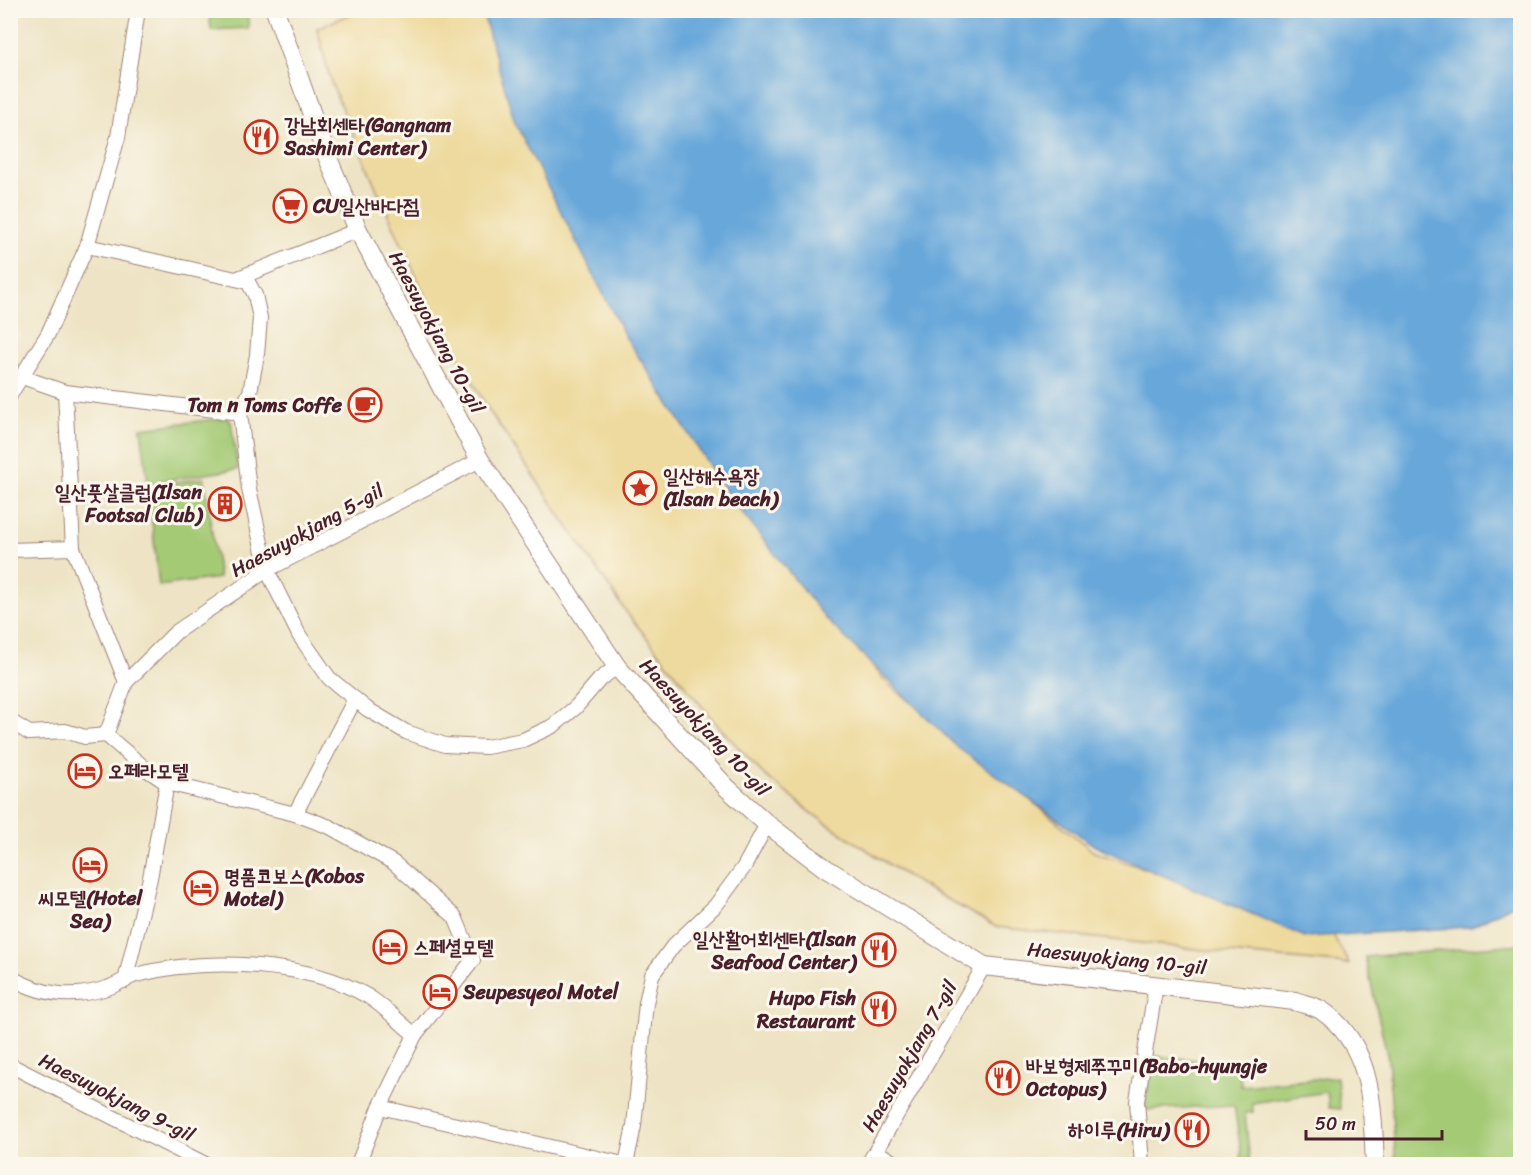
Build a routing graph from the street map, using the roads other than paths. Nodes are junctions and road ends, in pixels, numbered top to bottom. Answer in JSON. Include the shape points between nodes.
{"nodes":[{"id":1,"x":138,"y":10,"type":"edge"},
{"id":2,"x":275,"y":10,"type":"edge"},
{"id":3,"x":358,"y":231,"type":"junction"},
{"id":4,"x":87,"y":246,"type":"junction"},
{"id":5,"x":236,"y":279,"type":"junction"},
{"id":6,"x":22,"y":377,"type":"junction"},
{"id":7,"x":65,"y":392,"type":"junction"},
{"id":8,"x":10,"y":395,"type":"edge"},
{"id":9,"x":240,"y":413,"type":"junction"},
{"id":10,"x":480,"y":460,"type":"junction"},
{"id":11,"x":73,"y":548,"type":"junction"},
{"id":12,"x":10,"y":550,"type":"edge"},
{"id":13,"x":267,"y":570,"type":"junction"},
{"id":14,"x":617,"y":667,"type":"junction"},
{"id":15,"x":126,"y":682,"type":"junction"},
{"id":16,"x":355,"y":699,"type":"junction"},
{"id":17,"x":10,"y":721,"type":"edge"},
{"id":18,"x":106,"y":735,"type":"junction"},
{"id":19,"x":167,"y":783,"type":"junction"},
{"id":20,"x":295,"y":814,"type":"junction"},
{"id":21,"x":768,"y":824,"type":"junction"},
{"id":22,"x":984,"y":966,"type":"junction"},
{"id":23,"x":10,"y":977,"type":"edge"},
{"id":24,"x":125,"y":981,"type":"junction"},
{"id":25,"x":1155,"y":985,"type":"junction"},
{"id":26,"x":415,"y":1035,"type":"junction"},
{"id":27,"x":10,"y":1065,"type":"edge"},
{"id":28,"x":380,"y":1107,"type":"junction"},
{"id":29,"x":876,"y":1151,"type":"junction"},
{"id":30,"x":205,"y":1164,"type":"edge"},
{"id":31,"x":357,"y":1164,"type":"edge"},
{"id":32,"x":625,"y":1164,"type":"edge"},
{"id":33,"x":868,"y":1164,"type":"edge"},
{"id":34,"x":896,"y":1164,"type":"edge"},
{"id":35,"x":1142,"y":1164,"type":"edge"},
{"id":36,"x":1375,"y":1164,"type":"edge"}],
"edges":[{"from":1,"to":4,"type":"street","via":[[118,137]]},
{"from":2,"to":3,"type":"street","name":"Haesuyokjang 10-gil"},
{"from":3,"to":5,"type":"street"},
{"from":3,"to":10,"type":"street","name":"Haesuyokjang 10-gil"},
{"from":4,"to":5,"type":"street"},
{"from":4,"to":6,"type":"street","via":[[48,334]]},
{"from":5,"to":9,"type":"street","via":[[248,282],[260,318],[250,392]]},
{"from":6,"to":7,"type":"street"},
{"from":6,"to":8,"type":"street"},
{"from":7,"to":9,"type":"street"},
{"from":7,"to":11,"type":"street"},
{"from":9,"to":13,"type":"street","via":[[249,489]]},
{"from":10,"to":13,"type":"street","name":"Haesuyokjang 5-gil"},
{"from":10,"to":14,"type":"street","name":"Haesuyokjang 10-gil"},
{"from":11,"to":12,"type":"street"},
{"from":11,"to":15,"type":"street"},
{"from":13,"to":15,"type":"street","name":"Haesuyokjang 5-gil","via":[[176,632]]},
{"from":13,"to":16,"type":"street","via":[[299,635],[329,678]]},
{"from":14,"to":16,"type":"street","via":[[553,726],[524,740],[486,747],[445,745],[406,732]]},
{"from":14,"to":21,"type":"street","name":"Haesuyokjang 10-gil","via":[[726,787]]},
{"from":15,"to":18,"type":"street","name":"Haesuyokjang 5-gil"},
{"from":16,"to":20,"type":"street"},
{"from":17,"to":18,"type":"street","via":[[29,733]]},
{"from":18,"to":19,"type":"street"},
{"from":19,"to":20,"type":"street"},
{"from":19,"to":24,"type":"street","via":[[150,878]]},
{"from":20,"to":26,"type":"street","via":[[330,827],[393,863],[455,917],[473,960]]},
{"from":21,"to":22,"type":"street","name":"Haesuyokjang 10-gil","via":[[825,867]]},
{"from":21,"to":32,"type":"street","via":[[744,867],[716,905],[672,946],[652,975],[634,1126]]},
{"from":22,"to":25,"type":"street","name":"Haesuyokjang 10-gil"},
{"from":22,"to":29,"type":"street","name":"Haesuyokjang 7-gil"},
{"from":23,"to":24,"type":"street","via":[[43,991],[76,996]]},
{"from":24,"to":26,"type":"street","via":[[135,975],[218,964],[302,972],[370,998]]},
{"from":25,"to":35,"type":"street","via":[[1137,1101]]},
{"from":25,"to":36,"type":"street","name":"Haesuyokjang 10-gil","via":[[1295,1001],[1320,1009],[1344,1030],[1360,1054],[1369,1089]]},
{"from":26,"to":28,"type":"street"},
{"from":27,"to":30,"type":"street","name":"Haesuyokjang 9-gil"},
{"from":28,"to":31,"type":"street"},
{"from":28,"to":32,"type":"street"},
{"from":29,"to":33,"type":"street","name":"Haesuyokjang 7-gil"},
{"from":29,"to":34,"type":"street"}]}
